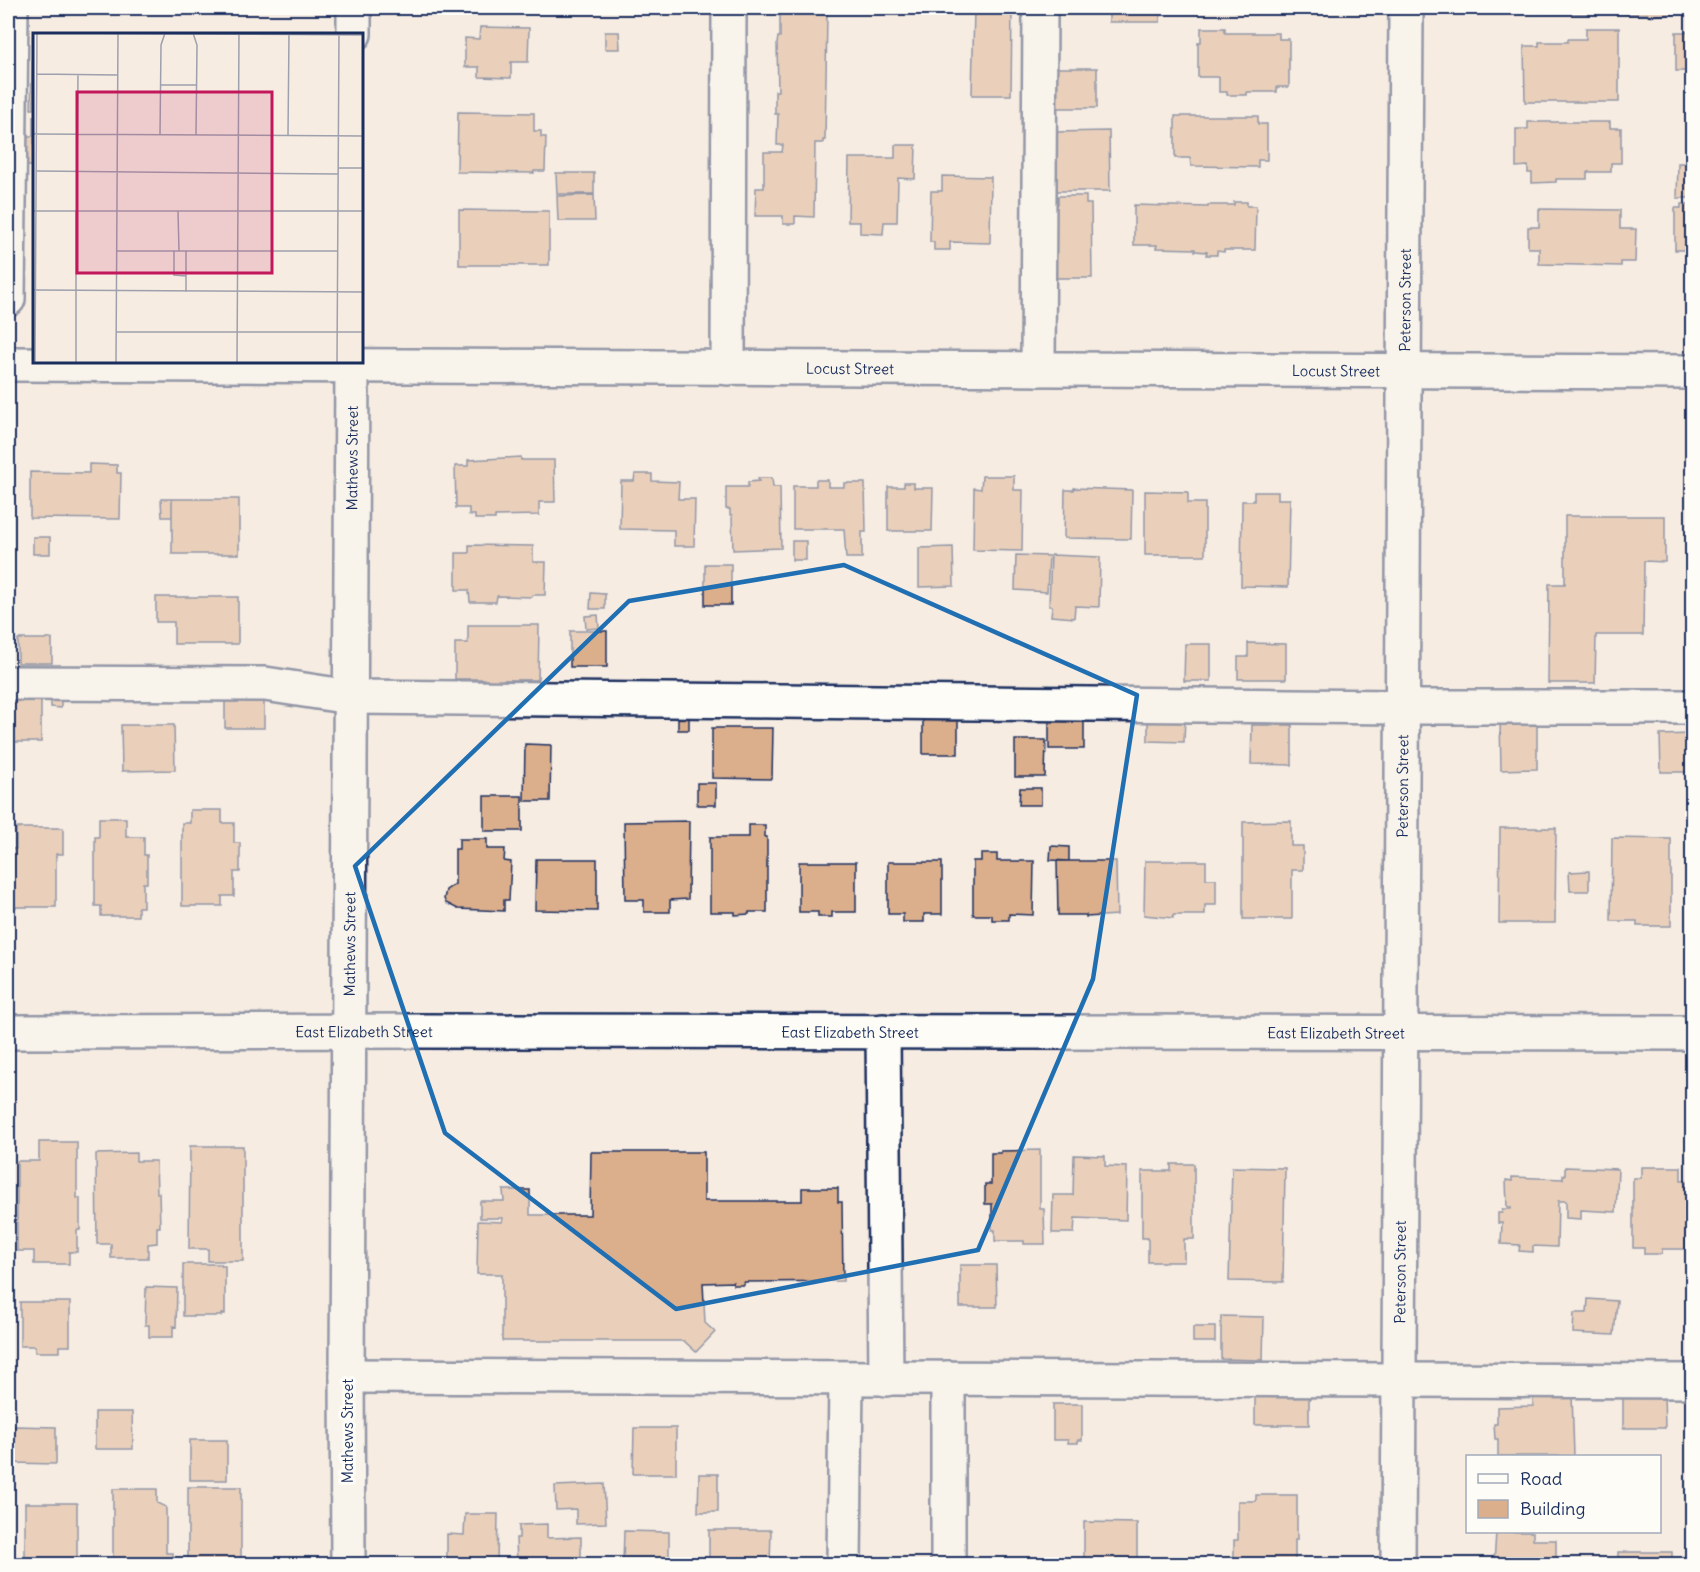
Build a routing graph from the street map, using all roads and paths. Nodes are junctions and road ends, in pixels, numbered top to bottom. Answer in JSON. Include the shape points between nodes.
{"nodes":[{"id":1,"x":11,"y":8,"type":"edge"},
{"id":2,"x":354,"y":8,"type":"edge"},
{"id":3,"x":729,"y":8,"type":"edge"},
{"id":4,"x":1040,"y":8,"type":"edge"},
{"id":5,"x":1406,"y":8,"type":"edge"},
{"id":6,"x":354,"y":33,"type":"edge"},
{"id":7,"x":8,"y":298,"type":"edge"},
{"id":8,"x":8,"y":364,"type":"edge"},
{"id":9,"x":352,"y":364,"type":"edge"},
{"id":10,"x":728,"y":368,"type":"junction"},
{"id":11,"x":1038,"y":369,"type":"junction"},
{"id":12,"x":1404,"y":371,"type":"junction"},
{"id":13,"x":1692,"y":372,"type":"edge"},
{"id":14,"x":8,"y":683,"type":"edge"},
{"id":15,"x":350,"y":697,"type":"junction"},
{"id":16,"x":1402,"y":707,"type":"junction"},
{"id":17,"x":1692,"y":707,"type":"edge"},
{"id":18,"x":349,"y":1031,"type":"junction"},
{"id":19,"x":883,"y":1031,"type":"junction"},
{"id":20,"x":8,"y":1032,"type":"edge"},
{"id":21,"x":1401,"y":1033,"type":"junction"},
{"id":22,"x":1692,"y":1033,"type":"edge"},
{"id":23,"x":347,"y":1376,"type":"junction"},
{"id":24,"x":948,"y":1378,"type":"junction"},
{"id":25,"x":846,"y":1379,"type":"junction"},
{"id":26,"x":886,"y":1379,"type":"junction"},
{"id":27,"x":1399,"y":1381,"type":"junction"},
{"id":28,"x":1692,"y":1381,"type":"edge"},
{"id":29,"x":348,"y":1564,"type":"edge"},
{"id":30,"x":844,"y":1564,"type":"edge"},
{"id":31,"x":948,"y":1564,"type":"edge"},
{"id":32,"x":1398,"y":1564,"type":"edge"}],
"edges":[{"from":1,"to":7,"type":"street"},
{"from":2,"to":6,"type":"street"},
{"from":3,"to":10,"type":"street"},
{"from":4,"to":11,"type":"street"},
{"from":5,"to":12,"type":"street","name":"Peterson Street"},
{"from":8,"to":9,"type":"street","name":"Locust Street"},
{"from":9,"to":10,"type":"street","name":"Locust Street"},
{"from":9,"to":15,"type":"street","name":"Mathews Street"},
{"from":10,"to":11,"type":"street","name":"Locust Street"},
{"from":11,"to":12,"type":"street","name":"Locust Street"},
{"from":12,"to":13,"type":"street","name":"Locust Street"},
{"from":12,"to":16,"type":"street","name":"Peterson Street"},
{"from":14,"to":15,"type":"street","via":[[265,684]]},
{"from":15,"to":16,"type":"street"},
{"from":15,"to":18,"type":"street","name":"Mathews Street"},
{"from":16,"to":17,"type":"street"},
{"from":16,"to":21,"type":"street","name":"Peterson Street"},
{"from":18,"to":19,"type":"street","name":"East Elizabeth Street"},
{"from":18,"to":20,"type":"street","name":"East Elizabeth Street"},
{"from":18,"to":23,"type":"street","name":"Mathews Street"},
{"from":19,"to":21,"type":"street","name":"East Elizabeth Street"},
{"from":19,"to":26,"type":"street"},
{"from":21,"to":22,"type":"street","name":"East Elizabeth Street"},
{"from":21,"to":27,"type":"street","name":"Peterson Street"},
{"from":23,"to":25,"type":"street"},
{"from":23,"to":29,"type":"street","name":"Mathews Street"},
{"from":24,"to":26,"type":"street"},
{"from":24,"to":27,"type":"street"},
{"from":24,"to":31,"type":"street"},
{"from":25,"to":26,"type":"street"},
{"from":25,"to":30,"type":"street"},
{"from":27,"to":28,"type":"street"},
{"from":27,"to":32,"type":"street","name":"Peterson Street"}]}
